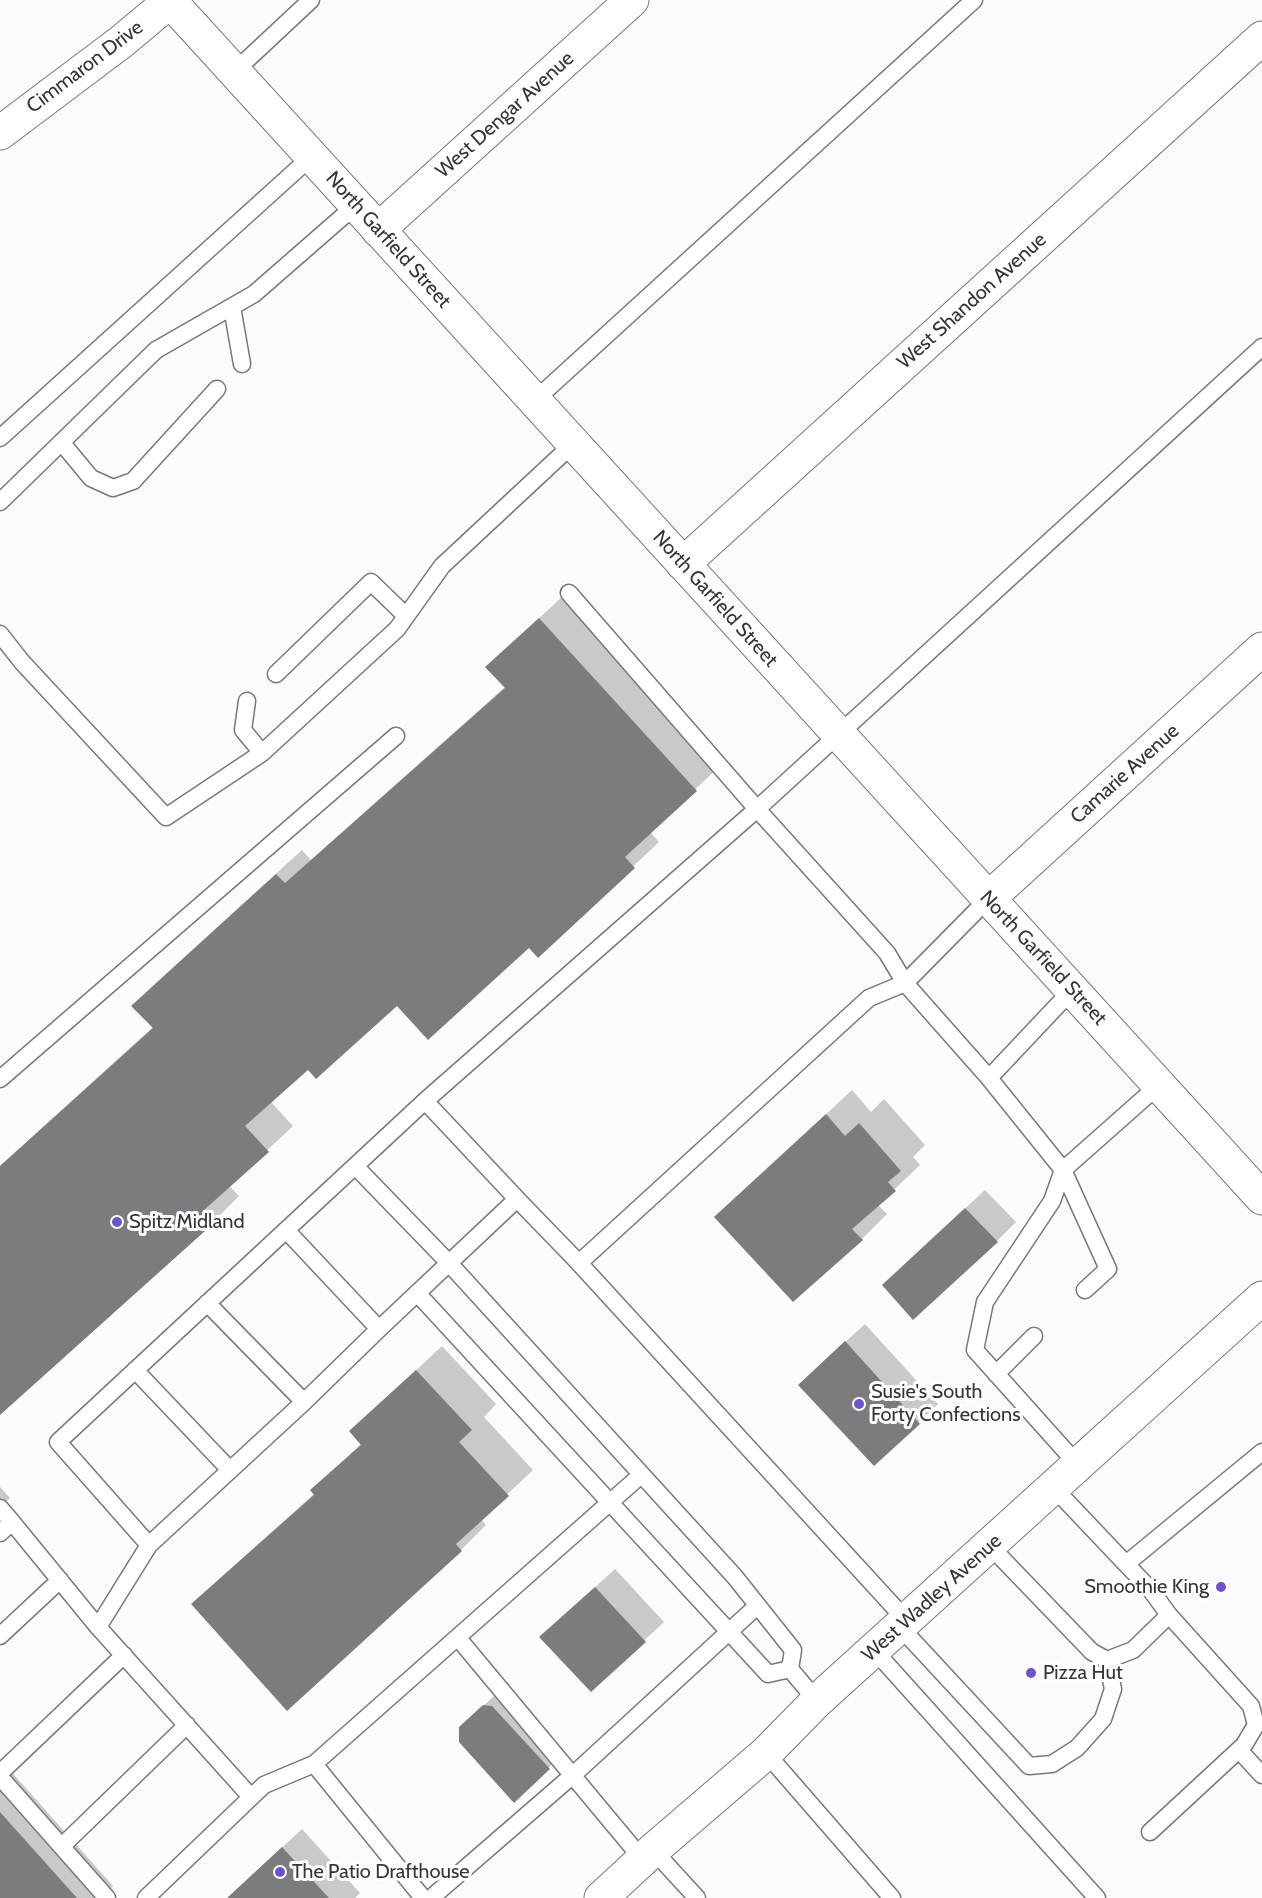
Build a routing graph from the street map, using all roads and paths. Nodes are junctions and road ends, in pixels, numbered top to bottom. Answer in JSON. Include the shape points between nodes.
{"nodes":[{"id":1,"x":169,"y":0,"type":"edge"},
{"id":2,"x":311,"y":0,"type":"edge"},
{"id":3,"x":632,"y":0,"type":"edge"},
{"id":4,"x":974,"y":0,"type":"edge"},
{"id":5,"x":1262,"y":38,"type":"edge"},
{"id":6,"x":234,"y":71,"type":"junction"},
{"id":7,"x":0,"y":133,"type":"edge"},
{"id":8,"x":312,"y":156,"type":"junction"},
{"id":9,"x":356,"y":205,"type":"junction"},
{"id":10,"x":378,"y":230,"type":"junction"},
{"id":11,"x":232,"y":307,"type":"junction"},
{"id":12,"x":1262,"y":347,"type":"edge"},
{"id":13,"x":242,"y":364,"type":"dead end"},
{"id":14,"x":217,"y":389,"type":"dead end"},
{"id":15,"x":534,"y":401,"type":"junction"},
{"id":16,"x":0,"y":438,"type":"edge"},
{"id":17,"x":62,"y":442,"type":"junction"},
{"id":18,"x":573,"y":444,"type":"junction"},
{"id":19,"x":0,"y":502,"type":"edge"},
{"id":20,"x":683,"y":564,"type":"junction"},
{"id":21,"x":569,"y":593,"type":"dead end"},
{"id":22,"x":406,"y":616,"type":"junction"},
{"id":23,"x":0,"y":634,"type":"edge"},
{"id":24,"x":1262,"y":649,"type":"edge"},
{"id":25,"x":276,"y":674,"type":"dead end"},
{"id":26,"x":246,"y":701,"type":"dead end"},
{"id":27,"x":837,"y":734,"type":"junction"},
{"id":28,"x":396,"y":736,"type":"dead end"},
{"id":29,"x":262,"y":753,"type":"junction"},
{"id":30,"x":757,"y":809,"type":"junction"},
{"id":31,"x":988,"y":899,"type":"junction"},
{"id":32,"x":905,"y":983,"type":"junction"},
{"id":33,"x":1072,"y":990,"type":"junction"},
{"id":34,"x":989,"y":1077,"type":"junction"},
{"id":35,"x":0,"y":1079,"type":"edge"},
{"id":36,"x":1159,"y":1085,"type":"junction"},
{"id":37,"x":425,"y":1101,"type":"junction"},
{"id":38,"x":355,"y":1166,"type":"junction"},
{"id":39,"x":1063,"y":1170,"type":"junction"},
{"id":40,"x":1262,"y":1198,"type":"edge"},
{"id":41,"x":517,"y":1199,"type":"junction"},
{"id":42,"x":286,"y":1230,"type":"junction"},
{"id":43,"x":448,"y":1262,"type":"junction"},
{"id":44,"x":579,"y":1263,"type":"junction"},
{"id":45,"x":1085,"y":1290,"type":"dead end"},
{"id":46,"x":417,"y":1293,"type":"junction"},
{"id":47,"x":1262,"y":1298,"type":"edge"},
{"id":48,"x":207,"y":1304,"type":"junction"},
{"id":49,"x":379,"y":1329,"type":"junction"},
{"id":50,"x":1034,"y":1336,"type":"dead end"},
{"id":51,"x":135,"y":1370,"type":"junction"},
{"id":52,"x":996,"y":1374,"type":"junction"},
{"id":53,"x":304,"y":1402,"type":"junction"},
{"id":54,"x":1262,"y":1452,"type":"edge"},
{"id":55,"x":1078,"y":1465,"type":"junction"},
{"id":56,"x":230,"y":1470,"type":"junction"},
{"id":57,"x":641,"y":1475,"type":"junction"},
{"id":58,"x":1053,"y":1487,"type":"junction"},
{"id":59,"x":609,"y":1503,"type":"junction"},
{"id":60,"x":0,"y":1508,"type":"edge"},
{"id":61,"x":6,"y":1527,"type":"edge"},
{"id":62,"x":149,"y":1545,"type":"junction"},
{"id":63,"x":990,"y":1546,"type":"junction"},
{"id":64,"x":1126,"y":1564,"type":"junction"},
{"id":65,"x":60,"y":1581,"type":"junction"},
{"id":66,"x":757,"y":1606,"type":"junction"},
{"id":67,"x":1169,"y":1615,"type":"junction"},
{"id":68,"x":903,"y":1623,"type":"junction"},
{"id":69,"x":98,"y":1627,"type":"junction"},
{"id":70,"x":729,"y":1632,"type":"junction"},
{"id":71,"x":0,"y":1636,"type":"edge"},
{"id":72,"x":458,"y":1638,"type":"junction"},
{"id":73,"x":874,"y":1650,"type":"junction"},
{"id":74,"x":124,"y":1655,"type":"junction"},
{"id":75,"x":1107,"y":1659,"type":"junction"},
{"id":76,"x":790,"y":1669,"type":"junction"},
{"id":77,"x":818,"y":1701,"type":"junction"},
{"id":78,"x":187,"y":1725,"type":"junction"},
{"id":79,"x":1239,"y":1750,"type":"junction"},
{"id":80,"x":766,"y":1753,"type":"junction"},
{"id":81,"x":314,"y":1764,"type":"junction"},
{"id":82,"x":0,"y":1775,"type":"edge"},
{"id":83,"x":573,"y":1775,"type":"junction"},
{"id":84,"x":1262,"y":1775,"type":"edge"},
{"id":85,"x":251,"y":1797,"type":"junction"},
{"id":86,"x":1150,"y":1832,"type":"dead end"},
{"id":87,"x":62,"y":1846,"type":"junction"},
{"id":88,"x":648,"y":1855,"type":"junction"},
{"id":89,"x":107,"y":1898,"type":"edge"},
{"id":90,"x":146,"y":1898,"type":"edge"},
{"id":91,"x":423,"y":1898,"type":"edge"},
{"id":92,"x":431,"y":1898,"type":"edge"},
{"id":93,"x":601,"y":1898,"type":"edge"},
{"id":94,"x":697,"y":1898,"type":"edge"},
{"id":95,"x":892,"y":1898,"type":"edge"},
{"id":96,"x":1098,"y":1898,"type":"edge"}],
"edges":[{"from":1,"to":6,"type":"main road","name":"North Garfield Street"},
{"from":1,"to":7,"type":"main road","name":"Cimmaron Drive","via":[[121,42]]},
{"from":2,"to":6,"type":"lane"},
{"from":3,"to":10,"type":"main road","name":"West Dengar Avenue"},
{"from":4,"to":15,"type":"lane"},
{"from":5,"to":20,"type":"main road","name":"West Shandon Avenue"},
{"from":6,"to":8,"type":"main road","name":"North Garfield Street"},
{"from":8,"to":9,"type":"main road","name":"North Garfield Street"},
{"from":8,"to":16,"type":"lane"},
{"from":9,"to":10,"type":"main road","name":"North Garfield Street"},
{"from":9,"to":11,"type":"lane","via":[[254,294]]},
{"from":10,"to":15,"type":"main road","name":"North Garfield Street"},
{"from":11,"to":13,"type":"lane"},
{"from":11,"to":17,"type":"lane","via":[[156,350]]},
{"from":12,"to":27,"type":"lane"},
{"from":14,"to":17,"type":"lane","via":[[133,481],[113,488],[91,478]]},
{"from":15,"to":18,"type":"main road","name":"North Garfield Street"},
{"from":17,"to":19,"type":"lane"},
{"from":18,"to":20,"type":"main road","name":"North Garfield Street"},
{"from":18,"to":22,"type":"lane","via":[[442,566]]},
{"from":20,"to":27,"type":"main road","name":"North Garfield Street"},
{"from":21,"to":30,"type":"lane"},
{"from":22,"to":25,"type":"lane","via":[[371,582]]},
{"from":22,"to":29,"type":"lane","via":[[397,629]]},
{"from":23,"to":29,"type":"lane","via":[[166,817]]},
{"from":24,"to":31,"type":"main road","name":"Camarie Avenue"},
{"from":26,"to":29,"type":"lane","via":[[243,730]]},
{"from":27,"to":30,"type":"lane"},
{"from":27,"to":31,"type":"main road","name":"North Garfield Street"},
{"from":28,"to":35,"type":"lane"},
{"from":30,"to":32,"type":"lane","via":[[887,953]]},
{"from":30,"to":37,"type":"lane"},
{"from":31,"to":32,"type":"lane"},
{"from":31,"to":33,"type":"main road","name":"North Garfield Street"},
{"from":32,"to":34,"type":"lane"},
{"from":32,"to":44,"type":"lane","via":[[869,998]]},
{"from":33,"to":34,"type":"lane"},
{"from":33,"to":36,"type":"main road","name":"North Garfield Street"},
{"from":34,"to":39,"type":"lane"},
{"from":36,"to":39,"type":"lane"},
{"from":36,"to":40,"type":"main road","name":"North Garfield Street"},
{"from":37,"to":38,"type":"lane"},
{"from":37,"to":41,"type":"lane"},
{"from":38,"to":42,"type":"lane"},
{"from":38,"to":43,"type":"lane"},
{"from":39,"to":45,"type":"lane","via":[[1108,1269]]},
{"from":39,"to":52,"type":"lane","via":[[1052,1201],[985,1302],[975,1350]]},
{"from":41,"to":43,"type":"lane"},
{"from":41,"to":44,"type":"lane"},
{"from":42,"to":48,"type":"lane"},
{"from":42,"to":49,"type":"lane"},
{"from":43,"to":46,"type":"lane"},
{"from":43,"to":57,"type":"lane"},
{"from":44,"to":68,"type":"lane"},
{"from":46,"to":49,"type":"lane"},
{"from":46,"to":59,"type":"lane"},
{"from":47,"to":55,"type":"main road","name":"West Wadley Avenue"},
{"from":48,"to":51,"type":"lane"},
{"from":48,"to":53,"type":"lane"},
{"from":49,"to":53,"type":"lane"},
{"from":50,"to":52,"type":"lane"},
{"from":51,"to":56,"type":"lane"},
{"from":51,"to":62,"type":"lane","via":[[58,1442]]},
{"from":52,"to":55,"type":"lane"},
{"from":53,"to":56,"type":"lane"},
{"from":54,"to":64,"type":"lane"},
{"from":55,"to":58,"type":"main road","name":"West Wadley Avenue"},
{"from":56,"to":62,"type":"lane"},
{"from":57,"to":59,"type":"lane"},
{"from":57,"to":66,"type":"lane"},
{"from":58,"to":63,"type":"main road","name":"West Wadley Avenue"},
{"from":58,"to":64,"type":"lane"},
{"from":59,"to":70,"type":"lane"},
{"from":59,"to":72,"type":"lane"},
{"from":60,"to":61,"type":"lane"},
{"from":61,"to":65,"type":"lane"},
{"from":62,"to":69,"type":"lane"},
{"from":63,"to":68,"type":"main road","name":"West Wadley Avenue"},
{"from":63,"to":75,"type":"lane","via":[[1092,1652]]},
{"from":64,"to":67,"type":"lane"},
{"from":65,"to":69,"type":"lane"},
{"from":65,"to":71,"type":"lane"},
{"from":66,"to":70,"type":"lane"},
{"from":66,"to":76,"type":"lane","via":[[793,1650]]},
{"from":67,"to":75,"type":"lane","via":[[1133,1650]]},
{"from":67,"to":79,"type":"lane","via":[[1251,1706],[1256,1725]]},
{"from":68,"to":73,"type":"main road","name":"West Wadley Avenue"},
{"from":68,"to":75,"type":"lane","via":[[1029,1766],[1052,1764],[1077,1748],[1103,1719],[1113,1689]]},
{"from":69,"to":74,"type":"lane"},
{"from":70,"to":76,"type":"lane","via":[[768,1674]]},
{"from":70,"to":83,"type":"lane"},
{"from":72,"to":81,"type":"lane"},
{"from":72,"to":83,"type":"lane"},
{"from":73,"to":77,"type":"main road","name":"West Wadley Avenue"},
{"from":73,"to":96,"type":"lane"},
{"from":74,"to":78,"type":"lane"},
{"from":74,"to":82,"type":"lane"},
{"from":76,"to":77,"type":"lane"},
{"from":77,"to":80,"type":"main road","name":"West Wadley Avenue"},
{"from":78,"to":85,"type":"lane"},
{"from":78,"to":87,"type":"lane"},
{"from":79,"to":84,"type":"lane"},
{"from":79,"to":86,"type":"lane"},
{"from":80,"to":88,"type":"main road","name":"West Wadley Avenue"},
{"from":80,"to":95,"type":"lane"},
{"from":81,"to":85,"type":"lane","via":[[264,1785]]},
{"from":81,"to":91,"type":"lane"},
{"from":82,"to":87,"type":"lane"},
{"from":83,"to":88,"type":"lane"},
{"from":83,"to":92,"type":"lane"},
{"from":85,"to":90,"type":"lane"},
{"from":87,"to":89,"type":"lane"},
{"from":88,"to":93,"type":"main road","name":"West Wadley Avenue"},
{"from":88,"to":94,"type":"lane"}]}
